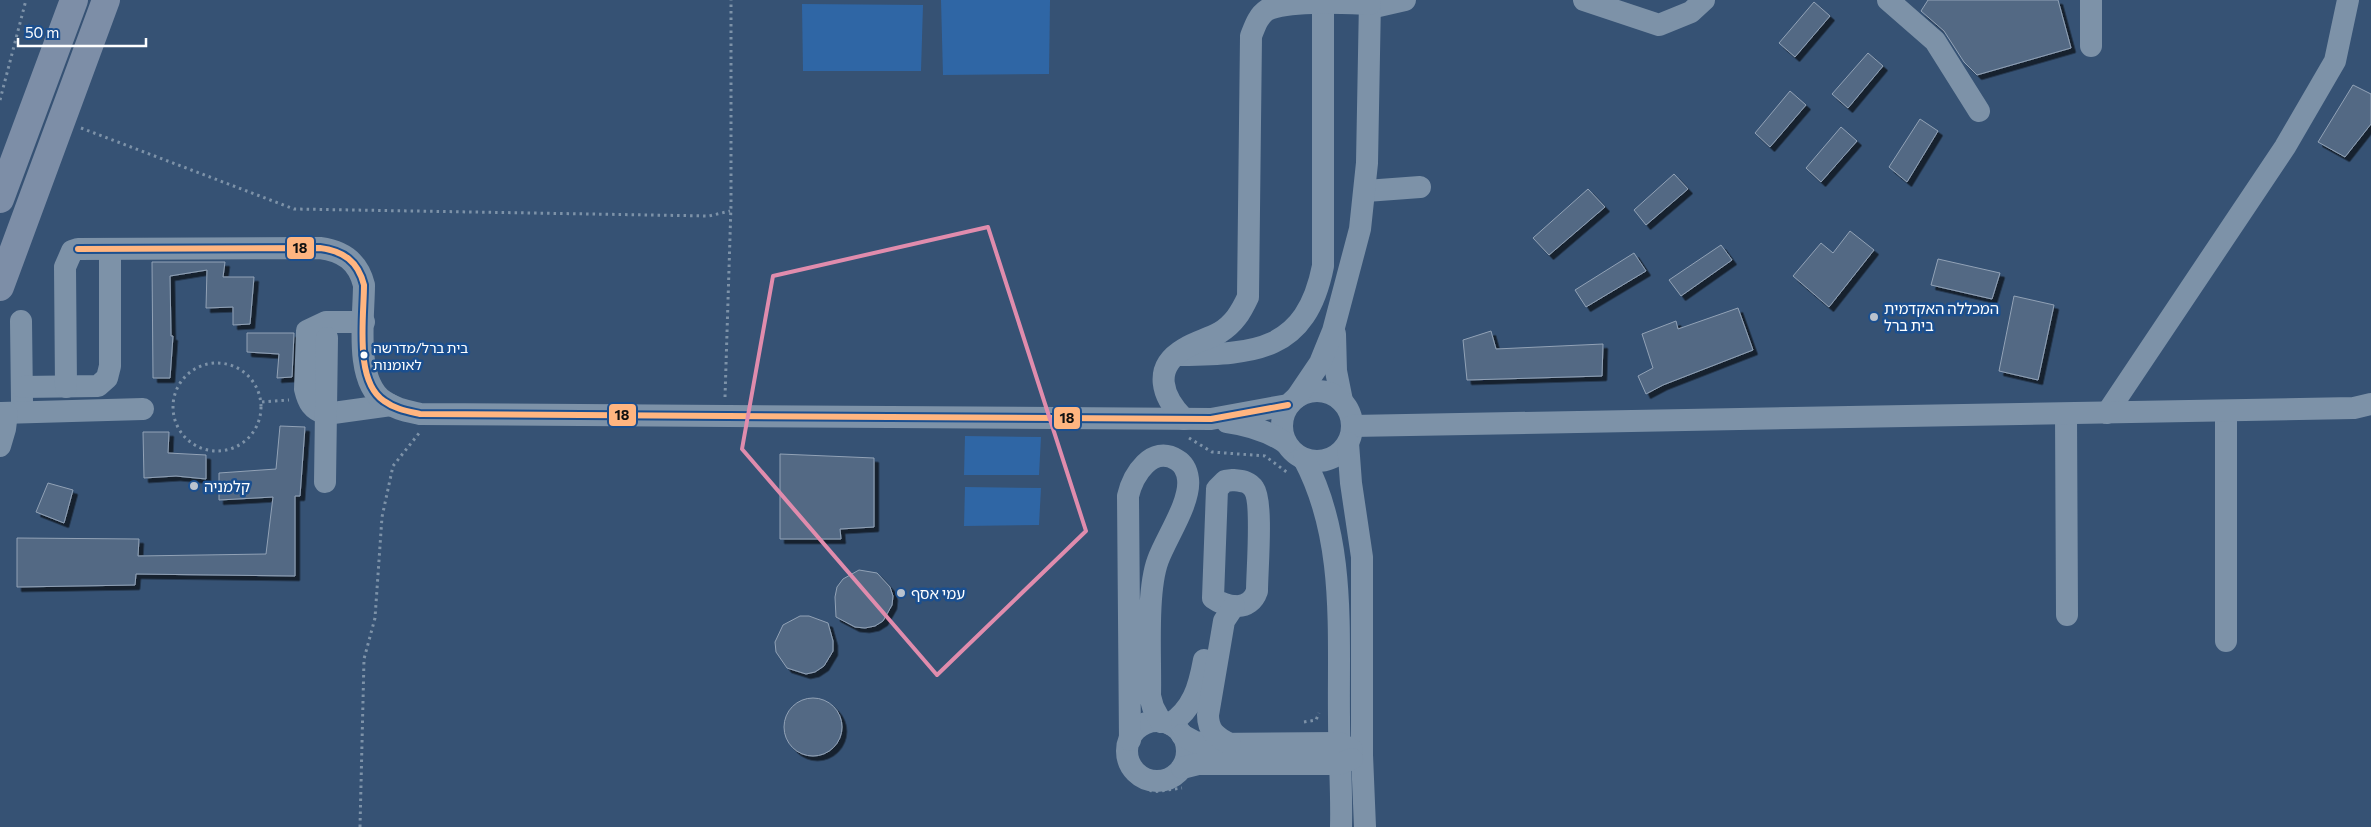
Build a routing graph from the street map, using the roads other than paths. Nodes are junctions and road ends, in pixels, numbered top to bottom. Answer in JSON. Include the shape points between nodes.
{"nodes":[{"id":1,"x":74,"y":0,"type":"edge"},
{"id":2,"x":106,"y":0,"type":"edge"},
{"id":3,"x":1405,"y":0,"type":"edge"},
{"id":4,"x":1584,"y":0,"type":"edge"},
{"id":5,"x":1704,"y":0,"type":"edge"},
{"id":6,"x":1888,"y":0,"type":"edge"},
{"id":7,"x":2091,"y":0,"type":"edge"},
{"id":8,"x":2348,"y":0,"type":"edge"},
{"id":9,"x":1323,"y":2,"type":"junction"},
{"id":10,"x":1370,"y":4,"type":"edge"},
{"id":11,"x":2090,"y":46,"type":"dead end"},
{"id":12,"x":1979,"y":111,"type":"dead end"},
{"id":13,"x":1420,"y":187,"type":"dead end"},
{"id":14,"x":1366,"y":191,"type":"junction"},
{"id":15,"x":0,"y":199,"type":"edge"},
{"id":16,"x":110,"y":248,"type":"junction"},
{"id":17,"x":0,"y":287,"type":"edge"},
{"id":18,"x":21,"y":321,"type":"dead end"},
{"id":19,"x":364,"y":322,"type":"junction"},
{"id":20,"x":1336,"y":323,"type":"junction"},
{"id":21,"x":327,"y":338,"type":"dead end"},
{"id":22,"x":1176,"y":355,"type":"junction"},
{"id":23,"x":22,"y":387,"type":"junction"},
{"id":24,"x":66,"y":387,"type":"junction"},
{"id":25,"x":1292,"y":401,"type":"junction"},
{"id":26,"x":1342,"y":401,"type":"junction"},
{"id":27,"x":2371,"y":404,"type":"edge"},
{"id":28,"x":391,"y":405,"type":"junction"},
{"id":29,"x":143,"y":410,"type":"dead end"},
{"id":30,"x":2226,"y":411,"type":"junction"},
{"id":31,"x":10,"y":413,"type":"edge"},
{"id":32,"x":2107,"y":413,"type":"junction"},
{"id":33,"x":326,"y":414,"type":"junction"},
{"id":34,"x":2066,"y":414,"type":"junction"},
{"id":35,"x":1211,"y":419,"type":"junction"},
{"id":36,"x":1186,"y":428,"type":"junction"},
{"id":37,"x":1350,"y":434,"type":"junction"},
{"id":38,"x":1286,"y":443,"type":"junction"},
{"id":39,"x":0,"y":446,"type":"edge"},
{"id":40,"x":1297,"y":467,"type":"junction"},
{"id":41,"x":325,"y":482,"type":"dead end"},
{"id":42,"x":1213,"y":598,"type":"junction"},
{"id":43,"x":1234,"y":606,"type":"junction"},
{"id":44,"x":2067,"y":616,"type":"dead end"},
{"id":45,"x":2226,"y":641,"type":"dead end"},
{"id":46,"x":1171,"y":727,"type":"junction"},
{"id":47,"x":1130,"y":740,"type":"junction"},
{"id":48,"x":1230,"y":744,"type":"junction"},
{"id":49,"x":1339,"y":754,"type":"junction"},
{"id":50,"x":1362,"y":755,"type":"junction"},
{"id":51,"x":1182,"y":778,"type":"junction"},
{"id":52,"x":1341,"y":827,"type":"edge"},
{"id":53,"x":1365,"y":827,"type":"edge"}],
"edges":[{"from":1,"to":15,"type":"main road"},
{"from":2,"to":17,"type":"main road"},
{"from":3,"to":10,"type":"street"},
{"from":4,"to":5,"type":"street","via":[[1659,24],[1691,12]]},
{"from":6,"to":12,"type":"street","via":[[1935,41]]},
{"from":7,"to":11,"type":"street"},
{"from":8,"to":32,"type":"street","via":[[2335,61],[2285,148]]},
{"from":9,"to":10,"type":"street"},
{"from":9,"to":22,"type":"street","via":[[1281,4],[1257,19],[1251,36],[1248,297],[1233,322]]},
{"from":9,"to":22,"type":"street","via":[[1323,266],[1316,295],[1293,329],[1277,342],[1229,354]]},
{"from":10,"to":14,"type":"street"},
{"from":13,"to":14,"type":"street"},
{"from":14,"to":20,"type":"street","via":[[1356,250]]},
{"from":16,"to":19,"type":"street","via":[[334,250],[355,264],[361,274]]},
{"from":16,"to":24,"type":"street","via":[[109,373],[98,386]]},
{"from":16,"to":24,"type":"street","via":[[72,251],[65,266]]},
{"from":18,"to":23,"type":"street"},
{"from":19,"to":28,"type":"street","via":[[363,363],[366,375],[373,390]]},
{"from":19,"to":33,"type":"street","via":[[326,322],[307,331],[305,389],[311,406]]},
{"from":20,"to":25,"type":"street","via":[[1320,363],[1308,384]]},
{"from":20,"to":26,"type":"street","via":[[1336,371]]},
{"from":21,"to":33,"type":"street"},
{"from":22,"to":36,"type":"street","via":[[1164,370],[1164,384],[1170,402]]},
{"from":23,"to":24,"type":"street"},
{"from":23,"to":31,"type":"street"},
{"from":25,"to":26,"type":"street","via":[[1307,392],[1318,391],[1329,392]]},
{"from":25,"to":35,"type":"street"},
{"from":25,"to":38,"type":"street","via":[[1283,415],[1281,426]]},
{"from":26,"to":37,"type":"street","via":[[1351,415]]},
{"from":27,"to":30,"type":"street","via":[[2354,408]]},
{"from":28,"to":33,"type":"street"},
{"from":28,"to":36,"type":"street","via":[[399,410],[432,416],[725,417]]},
{"from":29,"to":31,"type":"street"},
{"from":30,"to":32,"type":"street"},
{"from":30,"to":45,"type":"street"},
{"from":31,"to":39,"type":"street"},
{"from":32,"to":34,"type":"street"},
{"from":33,"to":41,"type":"street"},
{"from":34,"to":37,"type":"street"},
{"from":34,"to":44,"type":"street"},
{"from":35,"to":36,"type":"street"},
{"from":35,"to":38,"type":"street","via":[[1258,429]]},
{"from":37,"to":40,"type":"street","via":[[1336,456]]},
{"from":37,"to":50,"type":"street","via":[[1351,483],[1362,556]]},
{"from":38,"to":40,"type":"street","via":[[1294,454]]},
{"from":40,"to":49,"type":"street","via":[[1321,497],[1336,564]]},
{"from":42,"to":43,"type":"street"},
{"from":42,"to":43,"type":"street","via":[[1217,489],[1225,481],[1243,481],[1255,490],[1258,500],[1256,591],[1248,604]]},
{"from":42,"to":46,"type":"street","via":[[1196,692],[1187,711]]},
{"from":43,"to":48,"type":"street","via":[[1224,621],[1208,715],[1214,735]]},
{"from":46,"to":47,"type":"street","via":[[1144,725]]},
{"from":46,"to":47,"type":"street","via":[[1153,707],[1150,696],[1153,574],[1188,488],[1185,468],[1180,461],[1163,455],[1154,457],[1138,471],[1128,496]]},
{"from":46,"to":48,"type":"street","via":[[1195,742]]},
{"from":46,"to":51,"type":"street","via":[[1187,752]]},
{"from":47,"to":51,"type":"street","via":[[1129,762],[1141,776],[1149,780]]},
{"from":48,"to":49,"type":"street"},
{"from":49,"to":50,"type":"street"},
{"from":49,"to":51,"type":"street","via":[[1198,764]]},
{"from":49,"to":52,"type":"street"},
{"from":50,"to":53,"type":"street"}]}
